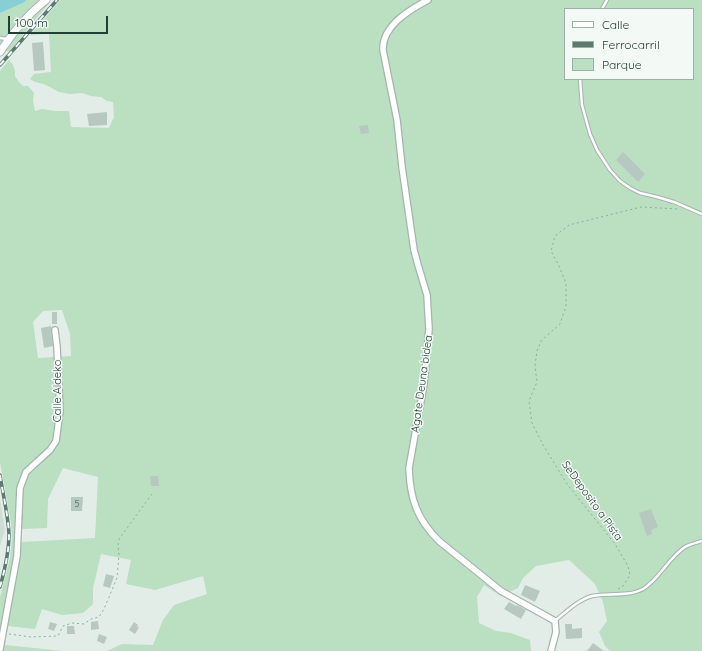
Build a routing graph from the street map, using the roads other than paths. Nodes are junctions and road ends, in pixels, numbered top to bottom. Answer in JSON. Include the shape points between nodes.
{"nodes":[{"id":1,"x":46,"y":0,"type":"edge"},
{"id":2,"x":428,"y":0,"type":"edge"},
{"id":3,"x":0,"y":38,"type":"edge"},
{"id":4,"x":8,"y":40,"type":"junction"},
{"id":5,"x":0,"y":52,"type":"edge"},
{"id":6,"x":580,"y":80,"type":"edge"},
{"id":7,"x":702,"y":214,"type":"edge"},
{"id":8,"x":55,"y":330,"type":"dead end"},
{"id":9,"x":702,"y":541,"type":"edge"},
{"id":10,"x":555,"y":621,"type":"junction"},
{"id":11,"x":0,"y":649,"type":"edge"},
{"id":12,"x":551,"y":651,"type":"edge"}],
"edges":[{"from":1,"to":4,"type":"street","via":[[26,17]]},
{"from":2,"to":10,"type":"street","name":"Agate Deuna bidea","via":[[414,7],[390,27],[382,43],[397,120],[414,250],[427,295],[429,329],[424,384],[409,468],[413,502],[431,534],[439,541],[501,591]]},
{"from":3,"to":4,"type":"lane"},
{"from":4,"to":5,"type":"street"},
{"from":6,"to":7,"type":"lane","via":[[582,105],[590,134],[610,170],[630,188],[640,193],[674,202]]},
{"from":8,"to":11,"type":"street","name":"Calle Aldeko","via":[[60,411],[56,441],[26,472],[20,488],[17,556]]},
{"from":9,"to":10,"type":"lane","via":[[685,547],[676,554],[651,584],[642,590],[590,597]]},
{"from":10,"to":12,"type":"street","via":[[556,632]]}]}
